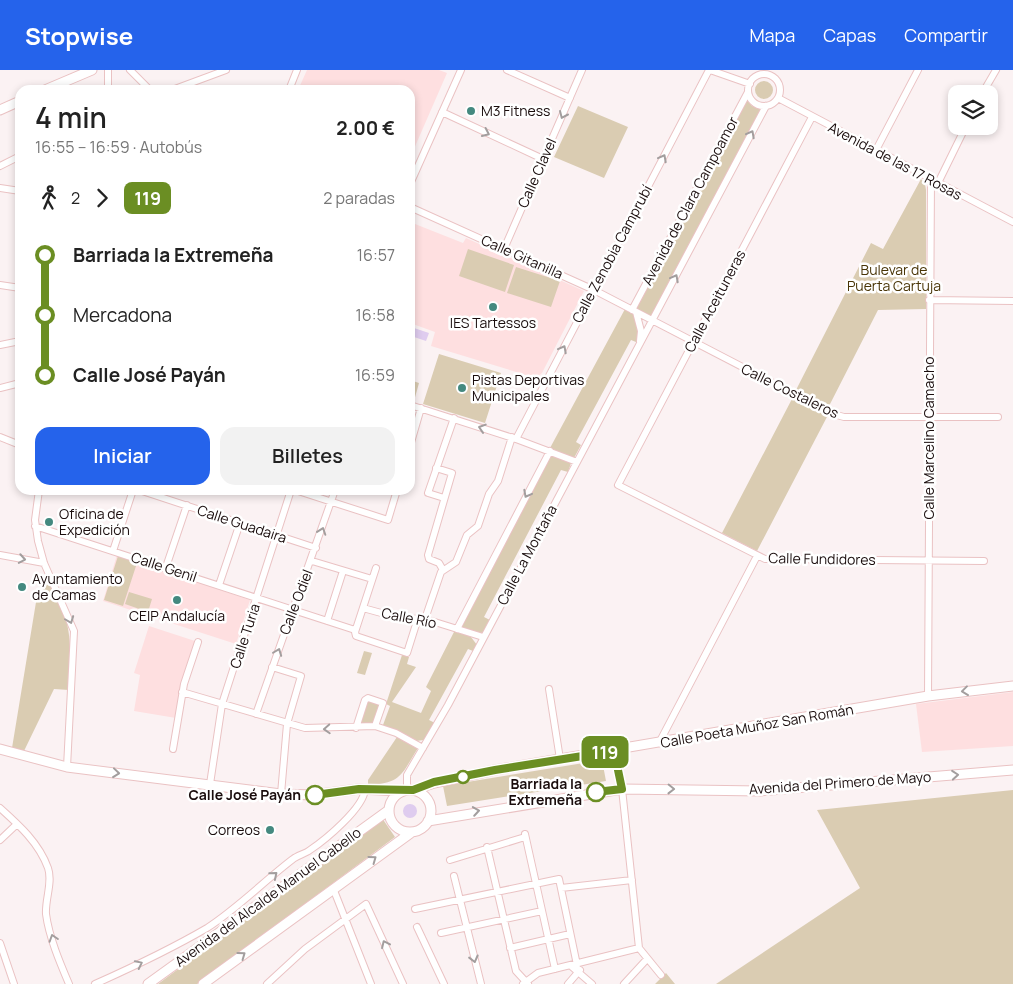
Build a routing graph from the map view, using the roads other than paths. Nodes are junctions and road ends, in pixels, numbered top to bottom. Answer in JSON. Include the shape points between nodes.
{"nodes":[{"id":1,"x":92,"y":70,"type":"edge"},
{"id":2,"x":108,"y":70,"type":"edge"},
{"id":3,"x":130,"y":70,"type":"edge"},
{"id":4,"x":226,"y":70,"type":"edge"},
{"id":5,"x":298,"y":70,"type":"edge"},
{"id":6,"x":461,"y":70,"type":"edge"},
{"id":7,"x":507,"y":70,"type":"edge"},
{"id":8,"x":582,"y":70,"type":"edge"},
{"id":9,"x":710,"y":70,"type":"edge"},
{"id":10,"x":918,"y":70,"type":"edge"},
{"id":11,"x":996,"y":70,"type":"edge"},
{"id":12,"x":771,"y":73,"type":"edge"},
{"id":13,"x":750,"y":84,"type":"junction"},
{"id":14,"x":57,"y":85,"type":"edge"},
{"id":15,"x":108,"y":85,"type":"edge"},
{"id":16,"x":145,"y":85,"type":"edge"},
{"id":17,"x":186,"y":85,"type":"edge"},
{"id":18,"x":291,"y":85,"type":"edge"},
{"id":19,"x":987,"y":85,"type":"edge"},
{"id":20,"x":748,"y":92,"type":"junction"},
{"id":21,"x":570,"y":98,"type":"junction"},
{"id":22,"x":778,"y":98,"type":"junction"},
{"id":23,"x":15,"y":103,"type":"edge"},
{"id":24,"x":766,"y":106,"type":"junction"},
{"id":25,"x":0,"y":110,"type":"edge"},
{"id":26,"x":442,"y":112,"type":"junction"},
{"id":27,"x":812,"y":117,"type":"junction"},
{"id":28,"x":962,"y":135,"type":"edge"},
{"id":29,"x":876,"y":150,"type":"junction"},
{"id":30,"x":15,"y":158,"type":"edge"},
{"id":31,"x":543,"y":159,"type":"junction"},
{"id":32,"x":0,"y":166,"type":"edge"},
{"id":33,"x":415,"y":173,"type":"edge"},
{"id":34,"x":931,"y":180,"type":"junction"},
{"id":35,"x":938,"y":183,"type":"junction"},
{"id":36,"x":0,"y":190,"type":"edge"},
{"id":37,"x":15,"y":191,"type":"edge"},
{"id":38,"x":415,"y":210,"type":"edge"},
{"id":39,"x":1013,"y":222,"type":"edge"},
{"id":40,"x":504,"y":249,"type":"junction"},
{"id":41,"x":0,"y":285,"type":"edge"},
{"id":42,"x":15,"y":287,"type":"edge"},
{"id":43,"x":594,"y":290,"type":"junction"},
{"id":44,"x":929,"y":300,"type":"junction"},
{"id":45,"x":1013,"y":301,"type":"edge"},
{"id":46,"x":634,"y":311,"type":"junction"},
{"id":47,"x":653,"y":321,"type":"junction"},
{"id":48,"x":15,"y":342,"type":"edge"},
{"id":49,"x":694,"y":342,"type":"junction"},
{"id":50,"x":640,"y":344,"type":"junction"},
{"id":51,"x":0,"y":345,"type":"edge"},
{"id":52,"x":15,"y":384,"type":"edge"},
{"id":53,"x":0,"y":388,"type":"edge"},
{"id":54,"x":415,"y":406,"type":"edge"},
{"id":55,"x":421,"y":408,"type":"junction"},
{"id":56,"x":928,"y":417,"type":"junction"},
{"id":57,"x":998,"y":417,"type":"dead end"},
{"id":58,"x":454,"y":418,"type":"junction"},
{"id":59,"x":415,"y":429,"type":"edge"},
{"id":60,"x":0,"y":438,"type":"edge"},
{"id":61,"x":514,"y":438,"type":"junction"},
{"id":62,"x":15,"y":443,"type":"edge"},
{"id":63,"x":550,"y":451,"type":"junction"},
{"id":64,"x":577,"y":462,"type":"junction"},
{"id":65,"x":436,"y":468,"type":"junction"},
{"id":66,"x":618,"y":485,"type":"joint"},
{"id":67,"x":38,"y":495,"type":"edge"},
{"id":68,"x":131,"y":495,"type":"edge"},
{"id":69,"x":155,"y":495,"type":"edge"},
{"id":70,"x":291,"y":495,"type":"edge"},
{"id":71,"x":309,"y":495,"type":"edge"},
{"id":72,"x":334,"y":495,"type":"edge"},
{"id":73,"x":396,"y":495,"type":"edge"},
{"id":74,"x":444,"y":498,"type":"junction"},
{"id":75,"x":332,"y":502,"type":"junction"},
{"id":76,"x":186,"y":505,"type":"junction"},
{"id":77,"x":240,"y":523,"type":"junction"},
{"id":78,"x":35,"y":526,"type":"junction"},
{"id":79,"x":277,"y":535,"type":"junction"},
{"id":80,"x":316,"y":548,"type":"junction"},
{"id":81,"x":113,"y":551,"type":"junction"},
{"id":82,"x":0,"y":555,"type":"edge"},
{"id":83,"x":757,"y":556,"type":"junction"},
{"id":84,"x":929,"y":560,"type":"junction"},
{"id":85,"x":312,"y":561,"type":"junction"},
{"id":86,"x":984,"y":561,"type":"dead end"},
{"id":87,"x":44,"y":564,"type":"junction"},
{"id":88,"x":166,"y":568,"type":"junction"},
{"id":89,"x":376,"y":568,"type":"dead end"},
{"id":90,"x":443,"y":570,"type":"junction"},
{"id":91,"x":343,"y":571,"type":"junction"},
{"id":92,"x":372,"y":579,"type":"junction"},
{"id":93,"x":219,"y":585,"type":"junction"},
{"id":94,"x":257,"y":598,"type":"junction"},
{"id":95,"x":363,"y":608,"type":"junction"},
{"id":96,"x":293,"y":609,"type":"junction"},
{"id":97,"x":421,"y":619,"type":"junction"},
{"id":98,"x":327,"y":621,"type":"junction"},
{"id":99,"x":457,"y":629,"type":"junction"},
{"id":100,"x":355,"y":630,"type":"junction"},
{"id":101,"x":483,"y":637,"type":"junction"},
{"id":102,"x":198,"y":642,"type":"dead end"},
{"id":103,"x":272,"y":667,"type":"junction"},
{"id":104,"x":1013,"y":686,"type":"edge"},
{"id":105,"x":549,"y":689,"type":"dead end"},
{"id":106,"x":182,"y":692,"type":"junction"},
{"id":107,"x":928,"y":696,"type":"junction"},
{"id":108,"x":222,"y":704,"type":"junction"},
{"id":109,"x":256,"y":714,"type":"junction"},
{"id":110,"x":287,"y":724,"type":"junction"},
{"id":111,"x":375,"y":726,"type":"junction"},
{"id":112,"x":356,"y":728,"type":"junction"},
{"id":113,"x":659,"y":743,"type":"junction"},
{"id":114,"x":423,"y":748,"type":"junction"},
{"id":115,"x":0,"y":749,"type":"edge"},
{"id":116,"x":173,"y":749,"type":"dead end"},
{"id":117,"x":614,"y":751,"type":"junction"},
{"id":118,"x":560,"y":759,"type":"junction"},
{"id":119,"x":67,"y":767,"type":"junction"},
{"id":120,"x":1013,"y":770,"type":"edge"},
{"id":121,"x":210,"y":784,"type":"junction"},
{"id":122,"x":365,"y":789,"type":"junction"},
{"id":123,"x":374,"y":789,"type":"junction"},
{"id":124,"x":622,"y":789,"type":"junction"},
{"id":125,"x":407,"y":790,"type":"junction"},
{"id":126,"x":281,"y":794,"type":"junction"},
{"id":127,"x":389,"y":806,"type":"junction"},
{"id":128,"x":0,"y":808,"type":"edge"},
{"id":129,"x":428,"y":820,"type":"junction"},
{"id":130,"x":17,"y":824,"type":"junction"},
{"id":131,"x":412,"y":832,"type":"junction"},
{"id":132,"x":0,"y":840,"type":"edge"},
{"id":133,"x":487,"y":847,"type":"junction"},
{"id":134,"x":450,"y":860,"type":"dead end"},
{"id":135,"x":454,"y":876,"type":"dead end"},
{"id":136,"x":632,"y":880,"type":"junction"},
{"id":137,"x":536,"y":884,"type":"junction"},
{"id":138,"x":333,"y":888,"type":"junction"},
{"id":139,"x":561,"y":888,"type":"junction"},
{"id":140,"x":497,"y":892,"type":"junction"},
{"id":141,"x":460,"y":900,"type":"junction"},
{"id":142,"x":415,"y":909,"type":"dead end"},
{"id":143,"x":542,"y":911,"type":"junction"},
{"id":144,"x":346,"y":918,"type":"junction"},
{"id":145,"x":503,"y":919,"type":"junction"},
{"id":146,"x":417,"y":926,"type":"dead end"},
{"id":147,"x":466,"y":927,"type":"junction"},
{"id":148,"x":441,"y":933,"type":"dead end"},
{"id":149,"x":570,"y":934,"type":"junction"},
{"id":150,"x":548,"y":939,"type":"junction"},
{"id":151,"x":0,"y":943,"type":"edge"},
{"id":152,"x":510,"y":948,"type":"junction"},
{"id":153,"x":639,"y":948,"type":"junction"},
{"id":154,"x":647,"y":959,"type":"junction"},
{"id":155,"x":575,"y":968,"type":"junction"},
{"id":156,"x":555,"y":969,"type":"junction"},
{"id":157,"x":661,"y":975,"type":"dead end"},
{"id":158,"x":442,"y":983,"type":"edge"},
{"id":159,"x":525,"y":983,"type":"edge"},
{"id":160,"x":14,"y":984,"type":"edge"},
{"id":161,"x":69,"y":984,"type":"edge"},
{"id":162,"x":95,"y":984,"type":"edge"},
{"id":163,"x":148,"y":984,"type":"edge"},
{"id":164,"x":203,"y":984,"type":"edge"},
{"id":165,"x":267,"y":984,"type":"edge"},
{"id":166,"x":371,"y":984,"type":"edge"},
{"id":167,"x":403,"y":984,"type":"edge"},
{"id":168,"x":481,"y":984,"type":"edge"},
{"id":169,"x":568,"y":984,"type":"edge"},
{"id":170,"x":592,"y":984,"type":"edge"},
{"id":171,"x":624,"y":984,"type":"edge"}],
"edges":[{"from":1,"to":14,"type":"main road"},
{"from":2,"to":15,"type":"street"},
{"from":3,"to":16,"type":"street"},
{"from":4,"to":17,"type":"street"},
{"from":5,"to":18,"type":"street"},
{"from":6,"to":26,"type":"street"},
{"from":7,"to":21,"type":"street"},
{"from":8,"to":21,"type":"street","name":"Calle Clavel"},
{"from":9,"to":13,"type":"street"},
{"from":43,"to":9,"type":"street","name":"Calle Zenobia Camprubí","one_way":true},
{"from":10,"to":29,"type":"street"},
{"from":11,"to":19,"type":"street"},
{"from":12,"to":13,"type":"street","via":[[756,77]]},
{"from":12,"to":22,"type":"street","via":[[780,87]]},
{"from":13,"to":20,"type":"street"},
{"from":20,"to":24,"type":"street","via":[[755,102]]},
{"from":20,"to":46,"type":"street","name":"Avenida de Clara Campoamor"},
{"from":21,"to":31,"type":"street","name":"Calle Clavel","one_way":true},
{"from":22,"to":24,"type":"street"},
{"from":22,"to":27,"type":"street","name":"Avenida de las 17 Rosas"},
{"from":23,"to":25,"type":"main road"},
{"from":47,"to":24,"type":"street","name":"Avenida de Clara Campoamor","one_way":true},
{"from":26,"to":31,"type":"street","one_way":true},
{"from":26,"to":33,"type":"street"},
{"from":27,"to":29,"type":"street","name":"Avenida de las 17 Rosas"},
{"from":27,"to":49,"type":"street","name":"Calle Aceituneras"},
{"from":28,"to":35,"type":"street"},
{"from":29,"to":34,"type":"street","name":"Avenida de las 17 Rosas"},
{"from":30,"to":32,"type":"street"},
{"from":31,"to":40,"type":"street","name":"Calle Clavel"},
{"from":34,"to":35,"type":"street","name":"Avenida de las 17 Rosas"},
{"from":34,"to":44,"type":"street","name":"Calle Marcelino Camacho"},
{"from":35,"to":39,"type":"street","name":"Avenida de las 17 Rosas"},
{"from":36,"to":37,"type":"street"},
{"from":38,"to":40,"type":"street","name":"Calle Gitanilla"},
{"from":40,"to":43,"type":"street","name":"Calle Gitanilla"},
{"from":41,"to":42,"type":"street"},
{"from":43,"to":46,"type":"street","name":"Calle Gitanilla"},
{"from":61,"to":43,"type":"street","name":"Calle Zenobia Camprubí","one_way":true},
{"from":44,"to":45,"type":"street"},
{"from":44,"to":56,"type":"street","name":"Calle Marcelino Camacho"},
{"from":46,"to":47,"type":"street","name":"Calle Gitanilla"},
{"from":46,"to":50,"type":"street","via":[[641,331]]},
{"from":47,"to":49,"type":"street","name":"Calle Costaleros"},
{"from":47,"to":50,"type":"street","name":"Calle La Montaña"},
{"from":48,"to":51,"type":"street"},
{"from":49,"to":56,"type":"street","name":"Calle Costaleros","via":[[836,415]]},
{"from":49,"to":66,"type":"street","name":"Calle Aceituneras"},
{"from":50,"to":64,"type":"street","name":"Calle La Montaña"},
{"from":52,"to":53,"type":"street"},
{"from":54,"to":55,"type":"street"},
{"from":55,"to":58,"type":"street"},
{"from":55,"to":59,"type":"street"},
{"from":56,"to":57,"type":"street","name":"Calle Costaleros"},
{"from":56,"to":84,"type":"street","name":"Calle Marcelino Camacho"},
{"from":61,"to":58,"type":"street","one_way":true},
{"from":58,"to":65,"type":"street"},
{"from":60,"to":62,"type":"street"},
{"from":61,"to":63,"type":"street"},
{"from":61,"to":90,"type":"street","name":"Calle Zenobia Camprubí","via":[[478,526],[467,535],[456,562]]},
{"from":63,"to":64,"type":"street"},
{"from":63,"to":99,"type":"street","name":"Calle La Montaña","one_way":true},
{"from":64,"to":101,"type":"street","name":"Calle La Montaña"},
{"from":65,"to":74,"type":"street","via":[[452,473]]},
{"from":65,"to":74,"type":"street","via":[[428,493]]},
{"from":66,"to":83,"type":"street","name":"Calle Fundidores"},
{"from":67,"to":78,"type":"street"},
{"from":68,"to":81,"type":"street"},
{"from":69,"to":76,"type":"street","name":"Calle Guadaira"},
{"from":70,"to":79,"type":"street","name":"Calle Turia"},
{"from":71,"to":75,"type":"street"},
{"from":72,"to":75,"type":"street","name":"Calle Odiel"},
{"from":73,"to":75,"type":"street","via":[[388,520]]},
{"from":74,"to":90,"type":"street","via":[[428,555]]},
{"from":80,"to":75,"type":"street","name":"Calle Odiel","one_way":true},
{"from":76,"to":77,"type":"street","name":"Calle Guadaira"},
{"from":76,"to":88,"type":"street"},
{"from":77,"to":79,"type":"street","name":"Calle Guadaira"},
{"from":77,"to":93,"type":"street"},
{"from":78,"to":81,"type":"street","name":"Calle Genil"},
{"from":78,"to":87,"type":"street"},
{"from":79,"to":80,"type":"street","name":"Calle Guadaira"},
{"from":79,"to":94,"type":"street","name":"Calle Turia"},
{"from":80,"to":85,"type":"street","name":"Calle Odiel"},
{"from":81,"to":88,"type":"street","name":"Calle Genil"},
{"from":82,"to":87,"type":"street","one_way":true},
{"from":83,"to":84,"type":"street","name":"Calle Fundidores","via":[[772,560]]},
{"from":83,"to":113,"type":"street"},
{"from":84,"to":86,"type":"street","name":"Calle Fundidores"},
{"from":84,"to":107,"type":"street","name":"Calle Marcelino Camacho"},
{"from":85,"to":91,"type":"street"},
{"from":85,"to":96,"type":"street","name":"Calle Odiel"},
{"from":87,"to":119,"type":"street","one_way":true,"via":[[74,631]]},
{"from":88,"to":93,"type":"street","name":"Calle Genil"},
{"from":89,"to":92,"type":"street"},
{"from":90,"to":97,"type":"street"},
{"from":91,"to":92,"type":"street"},
{"from":91,"to":98,"type":"street"},
{"from":92,"to":95,"type":"street"},
{"from":93,"to":94,"type":"street","name":"Calle Genil"},
{"from":94,"to":96,"type":"street","name":"Calle Genil"},
{"from":94,"to":108,"type":"street","name":"Calle Turia"},
{"from":95,"to":97,"type":"street","name":"Calle Río","via":[[404,619]]},
{"from":95,"to":100,"type":"street"},
{"from":96,"to":98,"type":"street","name":"Calle Genil"},
{"from":103,"to":96,"type":"street","name":"Calle Odiel","one_way":true},
{"from":97,"to":99,"type":"street","name":"Calle Río"},
{"from":97,"to":100,"type":"street","name":"Calle Genil","via":[[406,653],[358,637]]},
{"from":98,"to":100,"type":"street","name":"Calle Genil"},
{"from":99,"to":101,"type":"street","name":"Calle Río"},
{"from":101,"to":114,"type":"street","name":"Calle La Montaña"},
{"from":102,"to":106,"type":"street"},
{"from":103,"to":109,"type":"street","name":"Calle Odiel"},
{"from":103,"to":110,"type":"street","via":[[301,676]]},
{"from":104,"to":107,"type":"main road","name":"Calle Poeta Muñoz San Román","one_way":true},
{"from":105,"to":118,"type":"street"},
{"from":106,"to":108,"type":"street"},
{"from":106,"to":116,"type":"street"},
{"from":107,"to":113,"type":"main road","name":"Calle Poeta Muñoz San Román"},
{"from":108,"to":109,"type":"street"},
{"from":108,"to":121,"type":"street","name":"Calle Turia"},
{"from":109,"to":110,"type":"street"},
{"from":112,"to":110,"type":"street","one_way":true,"via":[[319,730]]},
{"from":110,"to":126,"type":"street"},
{"from":111,"to":112,"type":"street"},
{"from":111,"to":112,"type":"street","via":[[383,704],[368,698]]},
{"from":111,"to":114,"type":"street"},
{"from":113,"to":117,"type":"main road","name":"Calle Poeta Muñoz San Román"},
{"from":114,"to":125,"type":"street","name":"Calle La Montaña","via":[[407,774]]},
{"from":115,"to":119,"type":"main road"},
{"from":117,"to":118,"type":"main road","name":"Calle Poeta Muñoz San Román"},
{"from":117,"to":124,"type":"street"},
{"from":118,"to":125,"type":"main road","name":"Calle Poeta Muñoz San Román"},
{"from":119,"to":121,"type":"main road","one_way":true},
{"from":124,"to":120,"type":"main road","name":"Avenida del Primero de Mayo","one_way":true,"via":[[760,791]]},
{"from":121,"to":126,"type":"main road"},
{"from":122,"to":123,"type":"main road"},
{"from":122,"to":126,"type":"main road","via":[[313,795]]},
{"from":162,"to":122,"type":"street","one_way":true,"via":[[142,964],[233,909],[337,828],[363,798]]},
{"from":123,"to":125,"type":"main road"},
{"from":123,"to":127,"type":"main road"},
{"from":129,"to":124,"type":"main road","name":"Avenida del Primero de Mayo","one_way":true},
{"from":124,"to":136,"type":"street"},
{"from":125,"to":127,"type":"main road"},
{"from":125,"to":129,"type":"main road","via":[[419,792],[429,801]]},
{"from":127,"to":131,"type":"main road","via":[[390,817],[398,828]]},
{"from":127,"to":163,"type":"main road","name":"Avenida del Alcalde Manuel Cabello"},
{"from":128,"to":130,"type":"street"},
{"from":129,"to":131,"type":"main road","via":[[422,828]]},
{"from":130,"to":132,"type":"street"},
{"from":161,"to":130,"type":"street","one_way":true,"via":[[46,916],[48,867],[39,850]]},
{"from":138,"to":131,"type":"main road","one_way":true},
{"from":133,"to":134,"type":"street"},
{"from":133,"to":137,"type":"street","via":[[525,836]]},
{"from":133,"to":140,"type":"street"},
{"from":135,"to":141,"type":"street"},
{"from":136,"to":139,"type":"street"},
{"from":136,"to":153,"type":"street"},
{"from":137,"to":139,"type":"street","via":[[558,879]]},
{"from":137,"to":140,"type":"street"},
{"from":137,"to":143,"type":"street"},
{"from":138,"to":144,"type":"street"},
{"from":164,"to":138,"type":"main road","one_way":true},
{"from":139,"to":149,"type":"street"},
{"from":140,"to":141,"type":"street"},
{"from":140,"to":145,"type":"street"},
{"from":141,"to":142,"type":"street"},
{"from":141,"to":147,"type":"street"},
{"from":143,"to":145,"type":"street"},
{"from":143,"to":150,"type":"street"},
{"from":144,"to":165,"type":"street"},
{"from":144,"to":166,"type":"street"},
{"from":167,"to":144,"type":"street","one_way":true,"via":[[366,904]]},
{"from":145,"to":147,"type":"street"},
{"from":145,"to":152,"type":"street"},
{"from":146,"to":158,"type":"street"},
{"from":147,"to":148,"type":"street"},
{"from":147,"to":168,"type":"street","one_way":true},
{"from":149,"to":150,"type":"street"},
{"from":149,"to":155,"type":"street"},
{"from":150,"to":152,"type":"street"},
{"from":150,"to":156,"type":"street"},
{"from":151,"to":160,"type":"street"},
{"from":152,"to":159,"type":"street","via":[[516,971]]},
{"from":153,"to":154,"type":"street"},
{"from":153,"to":155,"type":"street"},
{"from":154,"to":157,"type":"street"},
{"from":154,"to":171,"type":"street"},
{"from":155,"to":156,"type":"street"},
{"from":155,"to":169,"type":"street"},
{"from":155,"to":170,"type":"street"},
{"from":156,"to":159,"type":"street","via":[[538,973]]}]}
